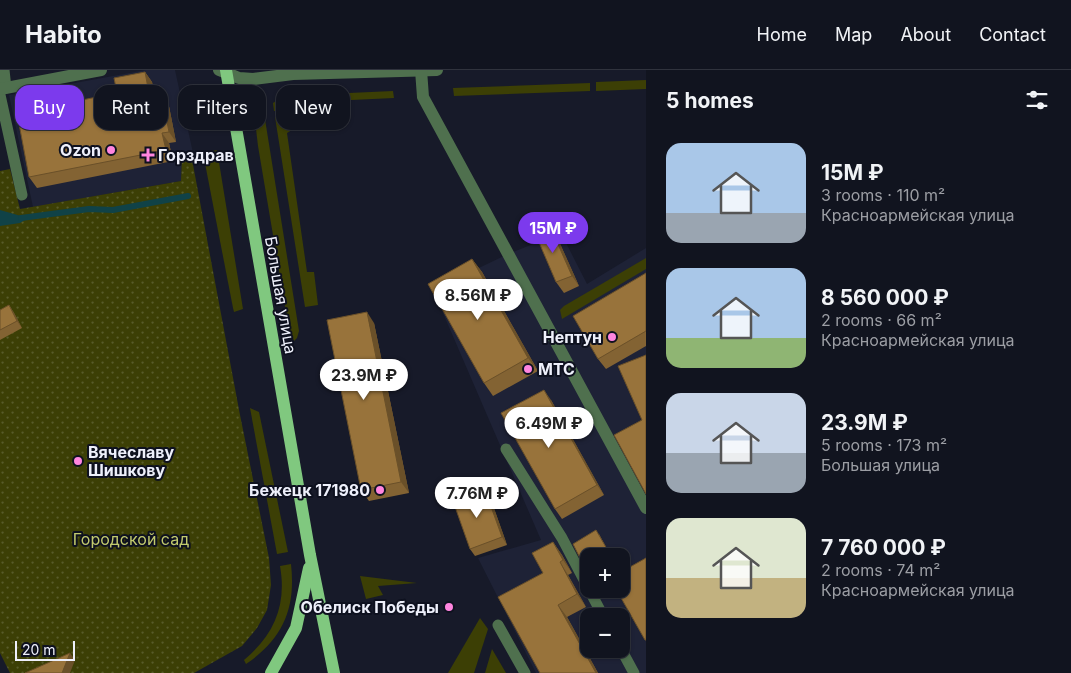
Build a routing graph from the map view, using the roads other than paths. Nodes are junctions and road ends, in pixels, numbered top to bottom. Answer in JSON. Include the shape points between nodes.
{"nodes":[{"id":1,"x":4,"y":70,"type":"edge"},
{"id":2,"x":101,"y":70,"type":"edge"},
{"id":3,"x":422,"y":70,"type":"edge"},
{"id":4,"x":437,"y":70,"type":"edge"},
{"id":5,"x":224,"y":71,"type":"edge"},
{"id":6,"x":2,"y":90,"type":"edge"},
{"id":7,"x":22,"y":195,"type":"dead end"},
{"id":8,"x":506,"y":449,"type":"dead end"},
{"id":9,"x":646,"y":508,"type":"edge"},
{"id":10,"x":310,"y":555,"type":"junction"},
{"id":11,"x":599,"y":608,"type":"edge"},
{"id":12,"x":498,"y":625,"type":"dead end"},
{"id":13,"x":626,"y":658,"type":"edge"},
{"id":14,"x":270,"y":673,"type":"edge"},
{"id":15,"x":334,"y":673,"type":"edge"},
{"id":16,"x":526,"y":673,"type":"edge"},
{"id":17,"x":634,"y":673,"type":"edge"}],
"edges":[{"from":1,"to":6,"type":"lane"},
{"from":2,"to":6,"type":"street"},
{"from":3,"to":4,"type":"street"},
{"from":3,"to":5,"type":"street","via":[[293,74],[253,79],[239,78]]},
{"from":3,"to":9,"type":"street","via":[[424,97]]},
{"from":5,"to":10,"type":"main road","name":"Большая улица"},
{"from":6,"to":7,"type":"lane"},
{"from":8,"to":11,"type":"lane","via":[[562,538]]},
{"from":10,"to":14,"type":"main road","via":[[296,628]]},
{"from":10,"to":15,"type":"main road","name":"Большая улица"},
{"from":12,"to":16,"type":"lane"},
{"from":13,"to":17,"type":"lane"}]}
